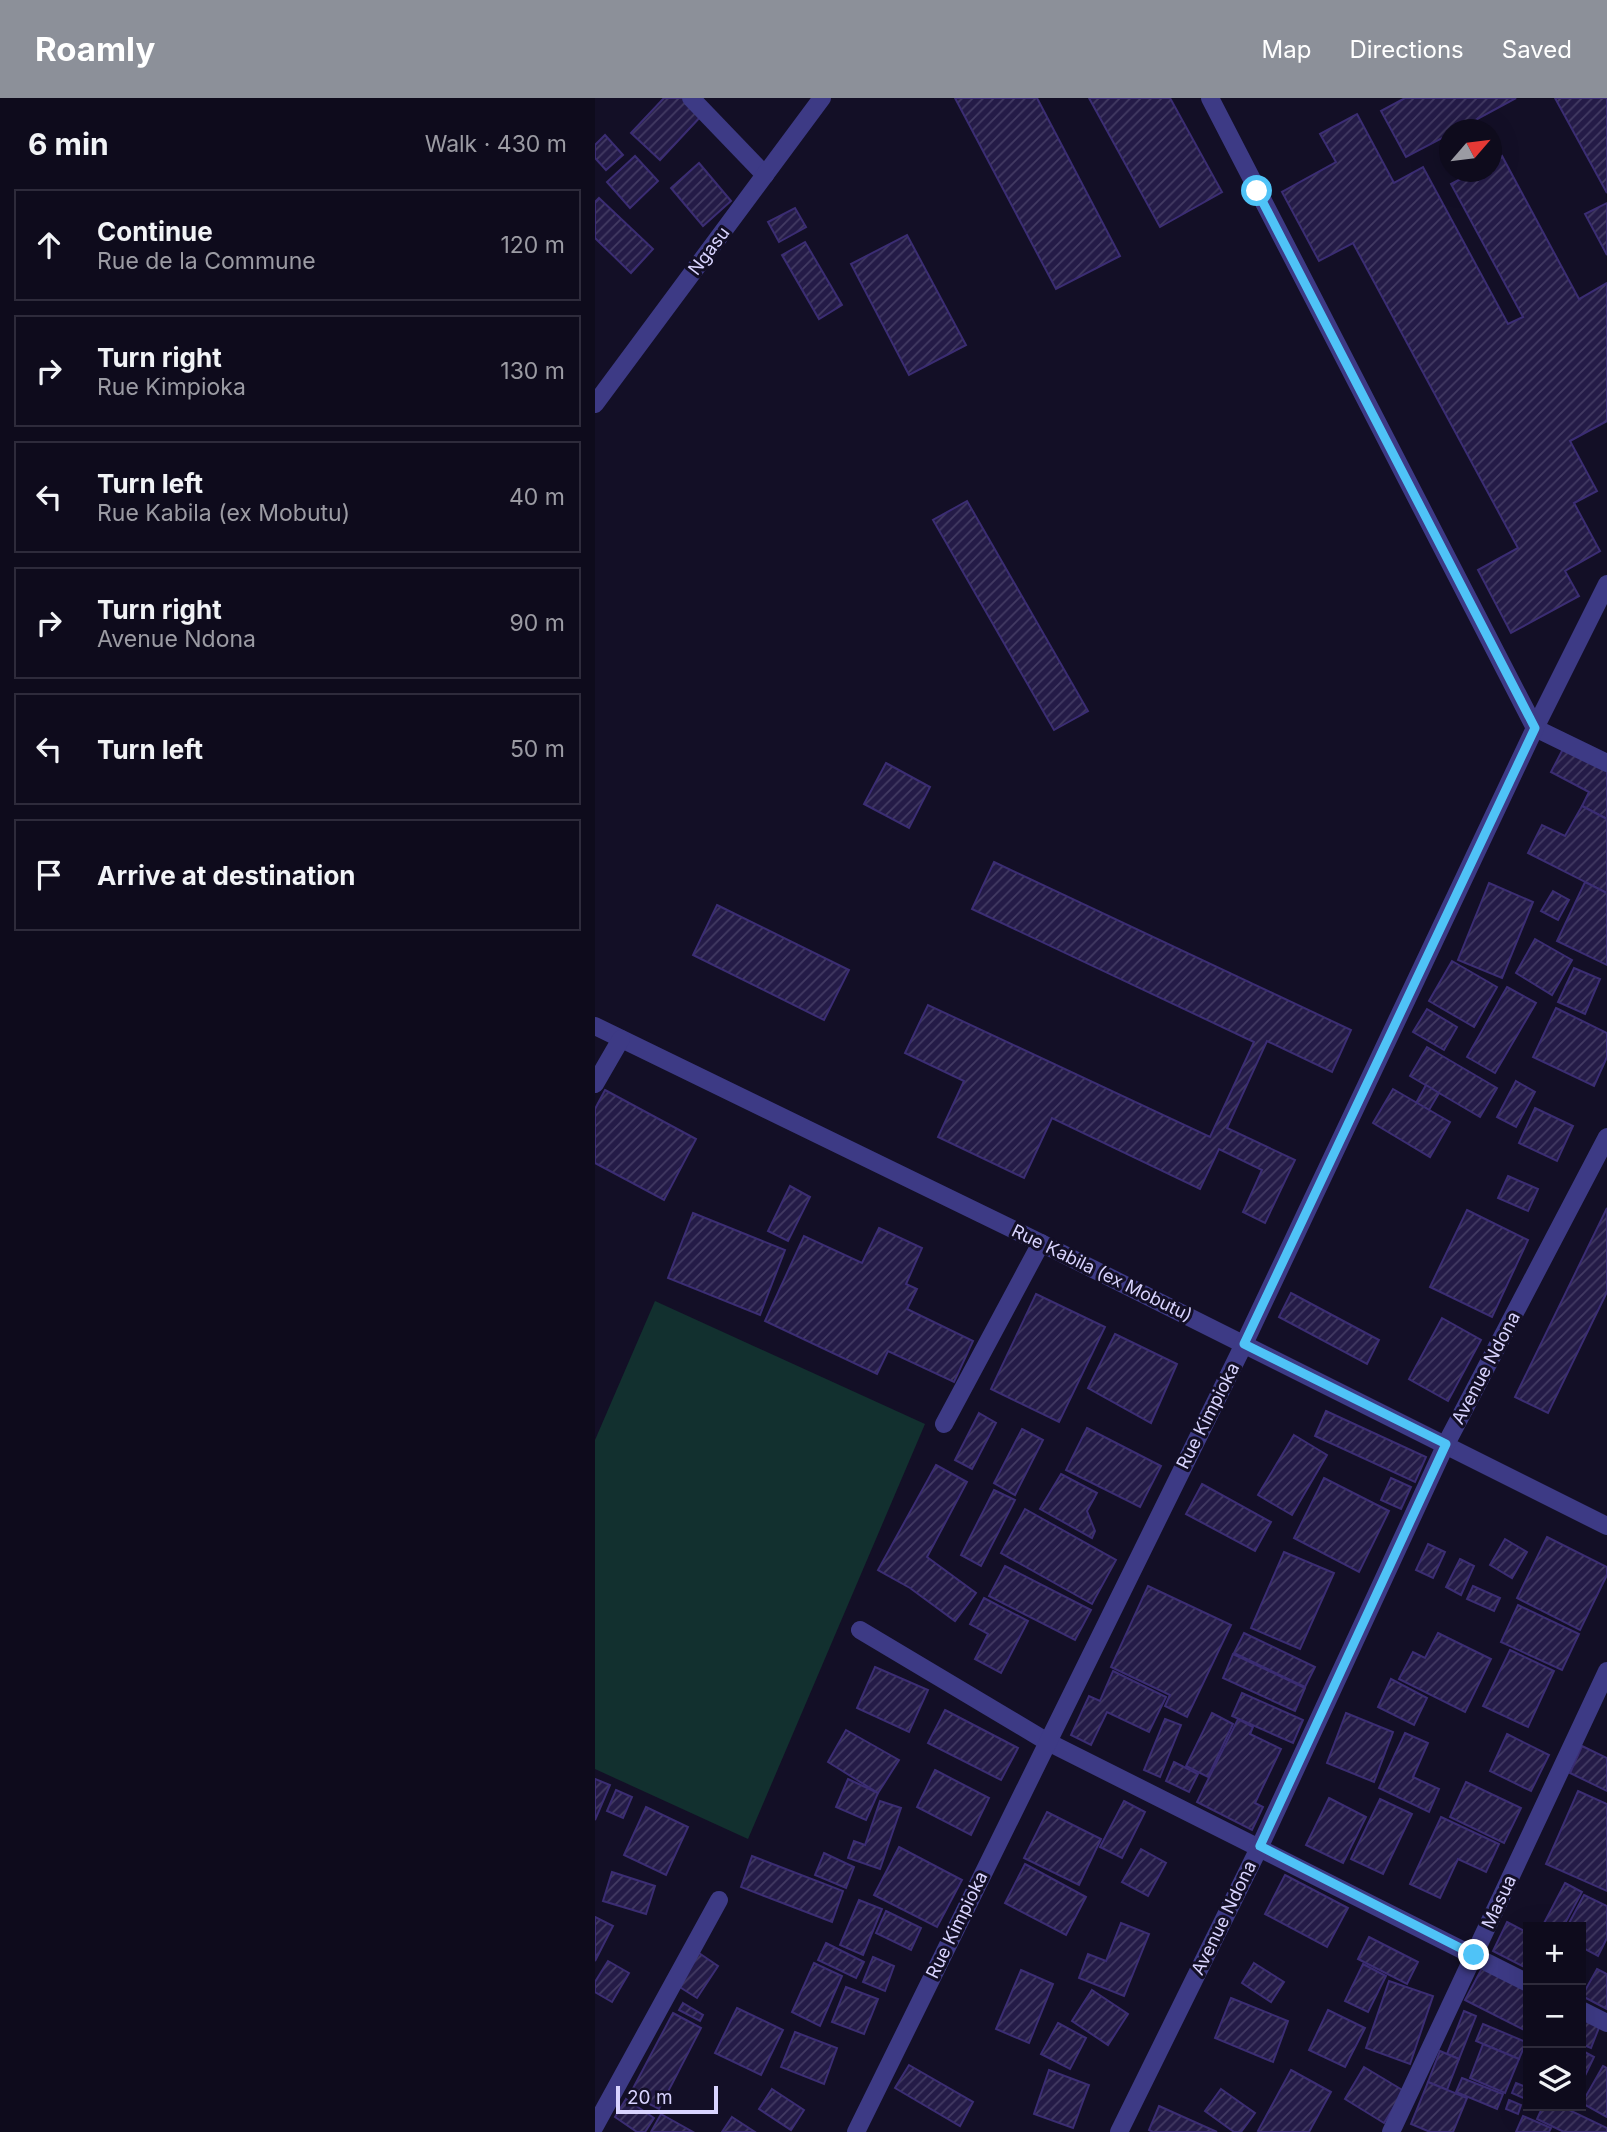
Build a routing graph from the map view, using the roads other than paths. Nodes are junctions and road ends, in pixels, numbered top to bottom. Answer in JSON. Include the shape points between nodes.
{"nodes":[{"id":1,"x":691,"y":98,"type":"edge"},
{"id":2,"x":822,"y":98,"type":"edge"},
{"id":3,"x":1210,"y":98,"type":"edge"},
{"id":4,"x":765,"y":175,"type":"junction"},
{"id":5,"x":597,"y":396,"type":"edge"},
{"id":6,"x":1607,"y":584,"type":"edge"},
{"id":7,"x":1535,"y":728,"type":"junction"},
{"id":8,"x":1607,"y":763,"type":"edge"},
{"id":9,"x":595,"y":1026,"type":"edge"},
{"id":10,"x":621,"y":1039,"type":"junction"},
{"id":11,"x":595,"y":1084,"type":"edge"},
{"id":12,"x":1607,"y":1138,"type":"edge"},
{"id":13,"x":1041,"y":1242,"type":"junction"},
{"id":14,"x":1244,"y":1344,"type":"junction"},
{"id":15,"x":944,"y":1424,"type":"dead end"},
{"id":16,"x":1446,"y":1444,"type":"junction"},
{"id":17,"x":1607,"y":1526,"type":"edge"},
{"id":18,"x":860,"y":1630,"type":"dead end"},
{"id":19,"x":1607,"y":1671,"type":"edge"},
{"id":20,"x":1047,"y":1741,"type":"junction"},
{"id":21,"x":1260,"y":1846,"type":"junction"},
{"id":22,"x":719,"y":1900,"type":"dead end"},
{"id":23,"x":1474,"y":1955,"type":"junction"},
{"id":24,"x":1523,"y":1980,"type":"edge"},
{"id":25,"x":1586,"y":2012,"type":"edge"},
{"id":26,"x":1607,"y":2023,"type":"edge"},
{"id":27,"x":595,"y":2126,"type":"edge"},
{"id":28,"x":856,"y":2132,"type":"edge"},
{"id":29,"x":1119,"y":2132,"type":"edge"},
{"id":30,"x":1391,"y":2132,"type":"edge"}],
"edges":[{"from":1,"to":4,"type":"street"},
{"from":2,"to":4,"type":"street","name":"Ngasu"},
{"from":3,"to":7,"type":"street"},
{"from":4,"to":5,"type":"street","name":"Ngasu"},
{"from":6,"to":7,"type":"street","name":"Rue Kimpioka"},
{"from":7,"to":8,"type":"street"},
{"from":7,"to":14,"type":"street","name":"Rue Kimpioka"},
{"from":9,"to":10,"type":"street","name":"Rue Kabila (ex Mobutu)"},
{"from":10,"to":11,"type":"street"},
{"from":10,"to":13,"type":"street","name":"Rue Kabila (ex Mobutu)"},
{"from":12,"to":16,"type":"street","name":"Avenue Ndona"},
{"from":13,"to":14,"type":"street","name":"Rue Kabila (ex Mobutu)"},
{"from":13,"to":15,"type":"street"},
{"from":14,"to":16,"type":"street","name":"Rue Kabila (ex Mobutu)"},
{"from":14,"to":20,"type":"street","name":"Rue Kimpioka"},
{"from":16,"to":17,"type":"street","name":"Rue Kabila (ex Mobutu)"},
{"from":16,"to":21,"type":"street","name":"Avenue Ndona"},
{"from":18,"to":20,"type":"street"},
{"from":19,"to":23,"type":"street","name":"Masua"},
{"from":20,"to":21,"type":"street"},
{"from":20,"to":28,"type":"street","name":"Rue Kimpioka"},
{"from":21,"to":23,"type":"street"},
{"from":21,"to":29,"type":"street","name":"Avenue Ndona"},
{"from":22,"to":27,"type":"street"},
{"from":23,"to":24,"type":"street"},
{"from":23,"to":30,"type":"street","name":"Masua"},
{"from":25,"to":26,"type":"street"}]}
